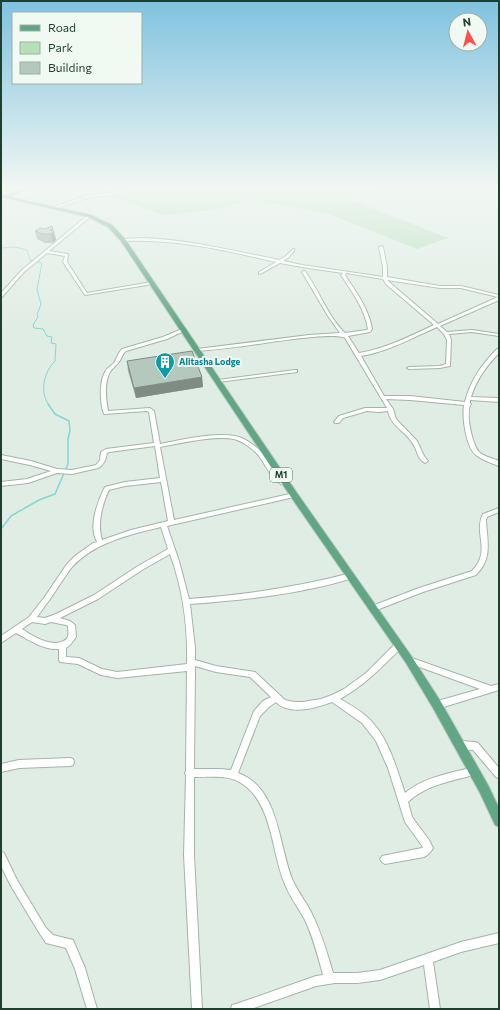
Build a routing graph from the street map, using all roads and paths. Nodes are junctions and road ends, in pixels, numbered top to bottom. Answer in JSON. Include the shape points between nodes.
{"nodes":[{"id":1,"x":67,"y":235,"type":"edge"},
{"id":2,"x":118,"y":235,"type":"edge"},
{"id":3,"x":123,"y":240,"type":"junction"},
{"id":4,"x":381,"y":247,"type":"dead end"},
{"id":5,"x":293,"y":250,"type":"dead end"},
{"id":6,"x":47,"y":252,"type":"junction"},
{"id":7,"x":280,"y":261,"type":"junction"},
{"id":8,"x":304,"y":272,"type":"dead end"},
{"id":9,"x":345,"y":272,"type":"junction"},
{"id":10,"x":260,"y":273,"type":"dead end"},
{"id":11,"x":384,"y":278,"type":"junction"},
{"id":12,"x":152,"y":283,"type":"junction"},
{"id":13,"x":1,"y":296,"type":"edge"},
{"id":14,"x":499,"y":297,"type":"edge"},
{"id":15,"x":437,"y":326,"type":"junction"},
{"id":16,"x":184,"y":330,"type":"junction"},
{"id":17,"x":446,"y":333,"type":"junction"},
{"id":18,"x":343,"y":335,"type":"junction"},
{"id":19,"x":499,"y":335,"type":"edge"},
{"id":20,"x":197,"y":350,"type":"junction"},
{"id":21,"x":499,"y":350,"type":"edge"},
{"id":22,"x":357,"y":355,"type":"junction"},
{"id":23,"x":409,"y":368,"type":"dead end"},
{"id":24,"x":295,"y":371,"type":"dead end"},
{"id":25,"x":218,"y":381,"type":"junction"},
{"id":26,"x":382,"y":397,"type":"junction"},
{"id":27,"x":469,"y":398,"type":"junction"},
{"id":28,"x":499,"y":400,"type":"edge"},
{"id":29,"x":468,"y":404,"type":"junction"},
{"id":30,"x":390,"y":409,"type":"junction"},
{"id":31,"x":337,"y":422,"type":"dead end"},
{"id":32,"x":158,"y":445,"type":"junction"},
{"id":33,"x":499,"y":456,"type":"edge"},
{"id":34,"x":1,"y":457,"type":"edge"},
{"id":35,"x":425,"y":461,"type":"dead end"},
{"id":36,"x":498,"y":463,"type":"edge"},
{"id":37,"x":61,"y":471,"type":"junction"},
{"id":38,"x":164,"y":480,"type":"junction"},
{"id":39,"x":1,"y":484,"type":"edge"},
{"id":40,"x":287,"y":484,"type":"junction"},
{"id":41,"x":294,"y":495,"type":"junction"},
{"id":42,"x":499,"y":510,"type":"edge"},
{"id":43,"x":167,"y":524,"type":"junction"},
{"id":44,"x":100,"y":542,"type":"junction"},
{"id":45,"x":172,"y":550,"type":"junction"},
{"id":46,"x":351,"y":576,"type":"junction"},
{"id":47,"x":186,"y":602,"type":"junction"},
{"id":48,"x":374,"y":608,"type":"junction"},
{"id":49,"x":31,"y":619,"type":"junction"},
{"id":50,"x":51,"y":619,"type":"junction"},
{"id":51,"x":17,"y":630,"type":"junction"},
{"id":52,"x":1,"y":640,"type":"edge"},
{"id":53,"x":62,"y":645,"type":"junction"},
{"id":54,"x":399,"y":646,"type":"junction"},
{"id":55,"x":409,"y":660,"type":"junction"},
{"id":56,"x":192,"y":665,"type":"junction"},
{"id":57,"x":499,"y":687,"type":"edge"},
{"id":58,"x":490,"y":688,"type":"junction"},
{"id":59,"x":276,"y":698,"type":"junction"},
{"id":60,"x":334,"y":699,"type":"junction"},
{"id":61,"x":437,"y":705,"type":"junction"},
{"id":62,"x":460,"y":745,"type":"junction"},
{"id":63,"x":70,"y":762,"type":"dead end"},
{"id":64,"x":1,"y":768,"type":"edge"},
{"id":65,"x":474,"y":770,"type":"junction"},
{"id":66,"x":189,"y":772,"type":"junction"},
{"id":67,"x":499,"y":774,"type":"edge"},
{"id":68,"x":233,"y":775,"type":"junction"},
{"id":69,"x":403,"y":800,"type":"junction"},
{"id":70,"x":499,"y":821,"type":"edge"},
{"id":71,"x":1,"y":856,"type":"edge"},
{"id":72,"x":386,"y":859,"type":"dead end"},
{"id":73,"x":499,"y":938,"type":"edge"},
{"id":74,"x":428,"y":960,"type":"junction"},
{"id":75,"x":329,"y":978,"type":"junction"},
{"id":76,"x":92,"y":1009,"type":"edge"},
{"id":77,"x":197,"y":1009,"type":"edge"},
{"id":78,"x":236,"y":1009,"type":"edge"},
{"id":79,"x":435,"y":1009,"type":"edge"}],
"edges":[{"from":1,"to":6,"type":"street"},
{"from":2,"to":3,"type":"main road","number":"M1"},
{"from":3,"to":7,"type":"street","via":[[152,239]]},
{"from":3,"to":12,"type":"main road","number":"M1"},
{"from":4,"to":11,"type":"street","via":[[385,267]]},
{"from":5,"to":7,"type":"street"},
{"from":6,"to":12,"type":"street","via":[[67,255],[65,262],[86,294]]},
{"from":6,"to":13,"type":"street","via":[[13,281]]},
{"from":7,"to":9,"type":"street"},
{"from":7,"to":10,"type":"street"},
{"from":8,"to":18,"type":"street"},
{"from":9,"to":11,"type":"street"},
{"from":9,"to":18,"type":"street","via":[[343,275],[370,326],[368,331]]},
{"from":11,"to":14,"type":"street","via":[[440,287],[461,287]]},
{"from":11,"to":15,"type":"street"},
{"from":12,"to":16,"type":"main road","number":"M1"},
{"from":14,"to":15,"type":"street"},
{"from":15,"to":17,"type":"street"},
{"from":15,"to":22,"type":"street","via":[[393,345]]},
{"from":16,"to":20,"type":"main road","number":"M1"},
{"from":16,"to":32,"type":"street","via":[[120,353],[105,379],[106,413],[150,410]]},
{"from":17,"to":19,"type":"street","via":[[472,331]]},
{"from":17,"to":23,"type":"street","via":[[449,340],[448,365]]},
{"from":18,"to":20,"type":"street","via":[[309,336]]},
{"from":18,"to":22,"type":"street","via":[[347,337]]},
{"from":20,"to":25,"type":"main road","number":"M1"},
{"from":21,"to":27,"type":"street","via":[[485,367]]},
{"from":22,"to":26,"type":"street"},
{"from":24,"to":25,"type":"street"},
{"from":25,"to":40,"type":"main road","number":"M1"},
{"from":26,"to":29,"type":"street"},
{"from":26,"to":30,"type":"street"},
{"from":27,"to":28,"type":"street"},
{"from":27,"to":29,"type":"street"},
{"from":29,"to":36,"type":"street","via":[[467,427],[475,449],[481,456]]},
{"from":30,"to":31,"type":"street","via":[[367,409],[341,417]]},
{"from":30,"to":35,"type":"street","via":[[395,422],[415,442]]},
{"from":32,"to":37,"type":"street","via":[[108,450],[104,452],[103,460],[98,466],[78,471]]},
{"from":32,"to":38,"type":"street"},
{"from":32,"to":40,"type":"street","via":[[222,437],[238,438],[260,455],[275,477]]},
{"from":33,"to":36,"type":"street"},
{"from":34,"to":37,"type":"street"},
{"from":37,"to":39,"type":"street","via":[[28,481]]},
{"from":38,"to":43,"type":"street"},
{"from":38,"to":44,"type":"street","via":[[107,488],[97,521]]},
{"from":40,"to":41,"type":"main road","number":"M1"},
{"from":41,"to":43,"type":"street"},
{"from":41,"to":46,"type":"main road","number":"M1"},
{"from":42,"to":48,"type":"street","via":[[485,516],[483,520],[486,546],[479,570]]},
{"from":43,"to":44,"type":"street"},
{"from":43,"to":45,"type":"street"},
{"from":44,"to":49,"type":"street","via":[[77,558]]},
{"from":45,"to":47,"type":"street"},
{"from":45,"to":50,"type":"street","via":[[96,597]]},
{"from":46,"to":47,"type":"street","via":[[287,591],[242,598]]},
{"from":46,"to":48,"type":"main road","number":"M1"},
{"from":47,"to":56,"type":"street"},
{"from":48,"to":54,"type":"main road","number":"M1"},
{"from":49,"to":50,"type":"street"},
{"from":49,"to":51,"type":"street"},
{"from":50,"to":53,"type":"street","via":[[71,625],[70,640]]},
{"from":51,"to":52,"type":"street"},
{"from":51,"to":53,"type":"street","via":[[44,644]]},
{"from":53,"to":56,"type":"street","via":[[63,660],[83,662],[108,674],[125,675]]},
{"from":54,"to":55,"type":"main road","number":"M1"},
{"from":54,"to":60,"type":"street","via":[[362,682]]},
{"from":55,"to":58,"type":"street"},
{"from":55,"to":61,"type":"main road","number":"M1"},
{"from":56,"to":59,"type":"street","via":[[252,674]]},
{"from":56,"to":66,"type":"street"},
{"from":57,"to":58,"type":"street"},
{"from":58,"to":61,"type":"street"},
{"from":59,"to":60,"type":"street","via":[[282,703],[294,705],[318,704]]},
{"from":59,"to":68,"type":"street","via":[[257,714]]},
{"from":60,"to":69,"type":"street","via":[[364,718],[389,758]]},
{"from":61,"to":62,"type":"main road","number":"M1"},
{"from":62,"to":65,"type":"main road","number":"M1"},
{"from":62,"to":67,"type":"street","via":[[475,746]]},
{"from":63,"to":64,"type":"street","via":[[19,764]]},
{"from":65,"to":69,"type":"street","via":[[435,782],[414,791]]},
{"from":65,"to":70,"type":"main road","number":"M1"},
{"from":66,"to":68,"type":"street"},
{"from":66,"to":77,"type":"street","via":[[189,854]]},
{"from":68,"to":75,"type":"street","via":[[248,782],[263,800],[285,874],[314,928]]},
{"from":69,"to":72,"type":"street","via":[[408,819],[428,848],[424,852]]},
{"from":71,"to":76,"type":"street","via":[[43,931],[50,939],[69,944],[80,968]]},
{"from":73,"to":74,"type":"street"},
{"from":74,"to":75,"type":"street","via":[[380,975]]},
{"from":74,"to":79,"type":"street"},
{"from":75,"to":78,"type":"street"}]}
